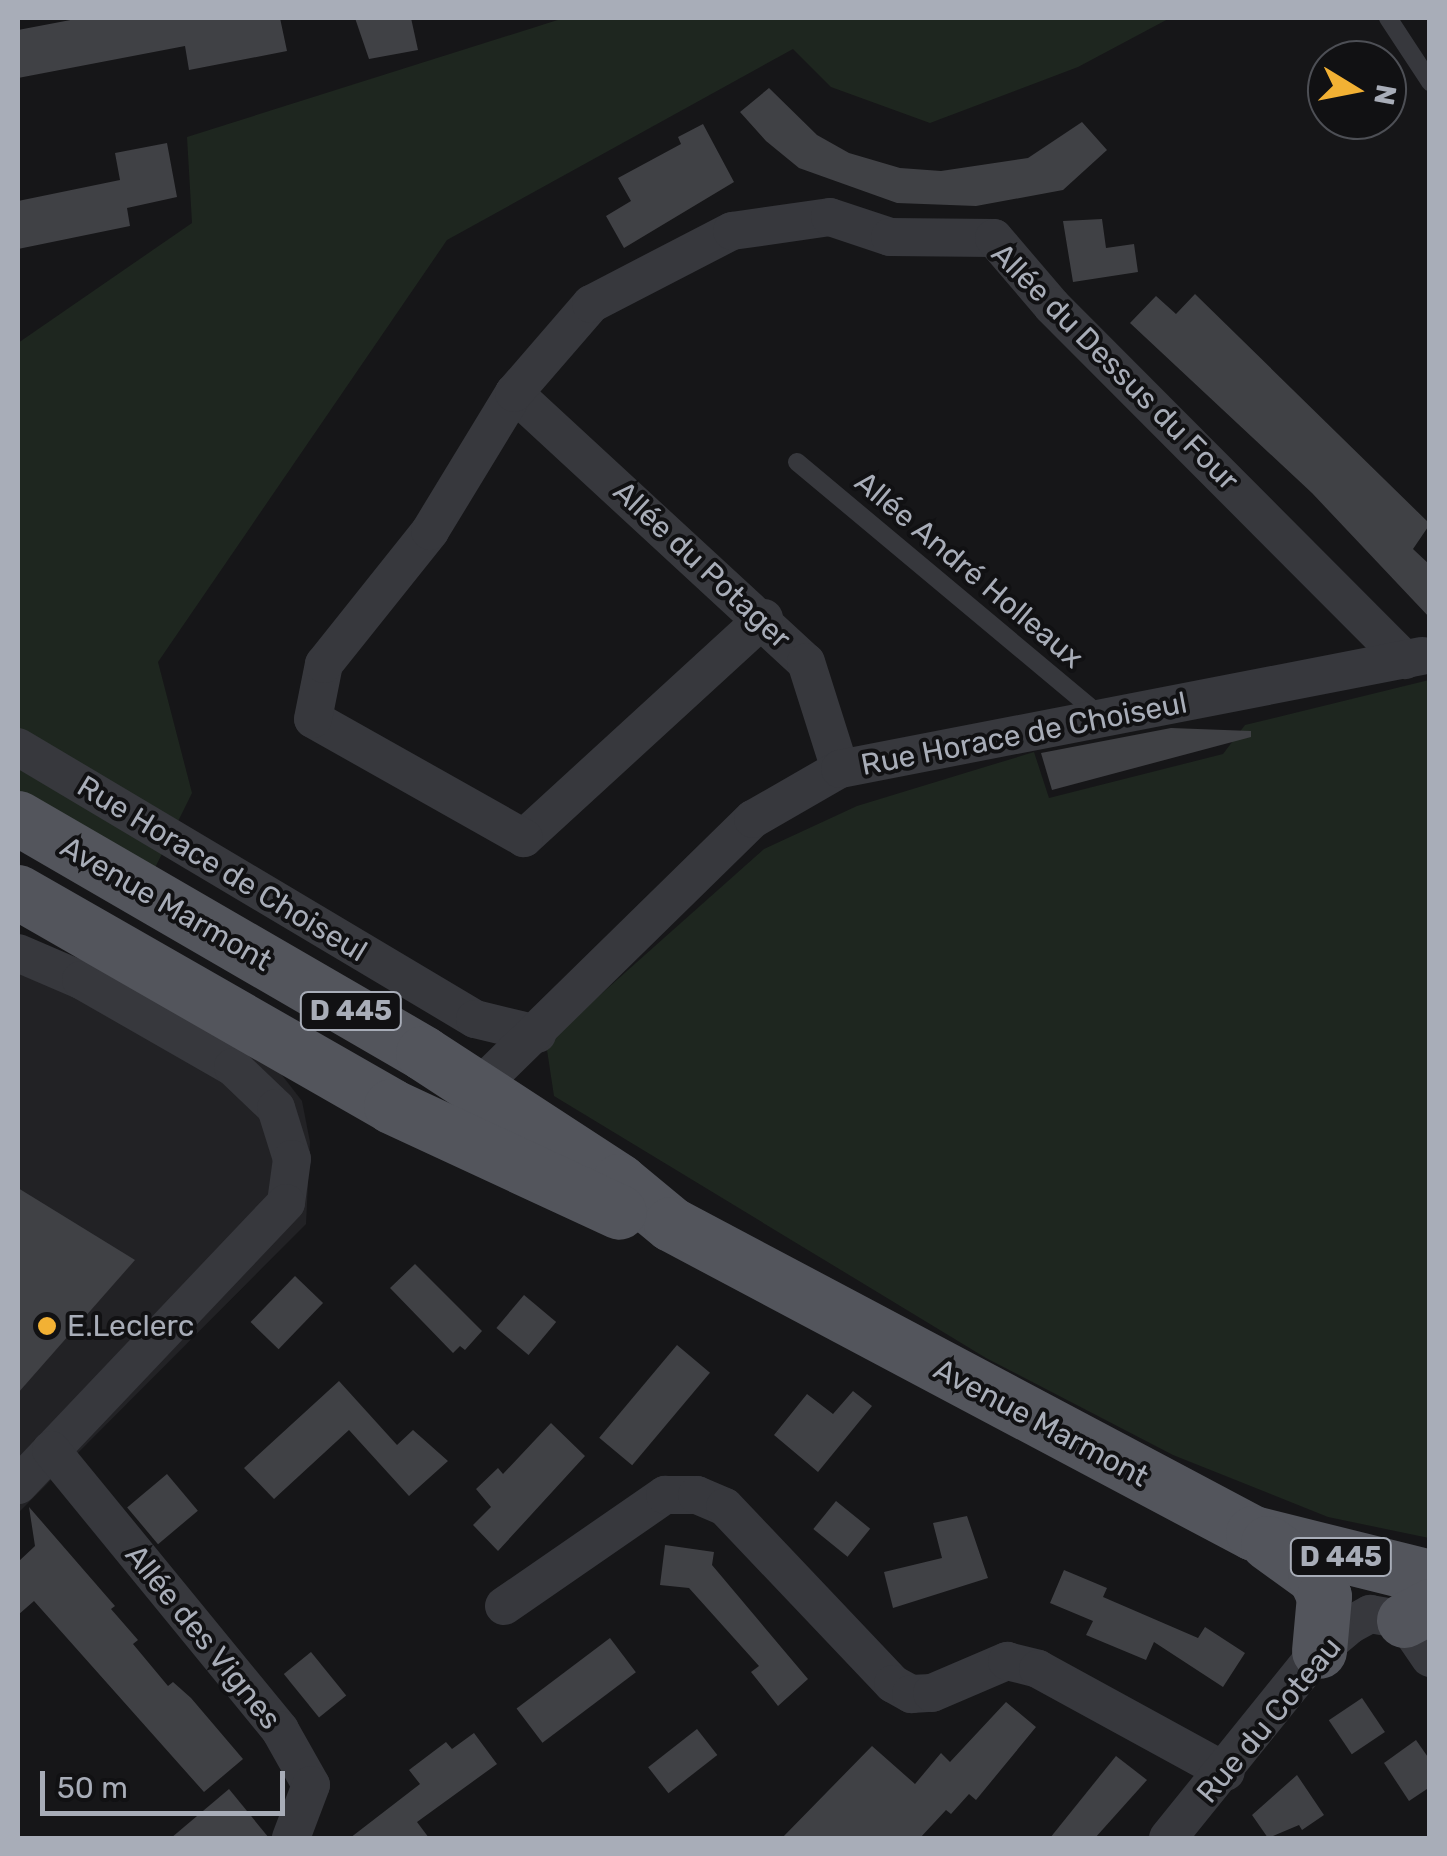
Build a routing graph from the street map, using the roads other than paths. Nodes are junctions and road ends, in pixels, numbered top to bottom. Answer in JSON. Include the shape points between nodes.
{"nodes":[{"id":1,"x":1388,"y":18,"type":"edge"},
{"id":2,"x":1430,"y":82,"type":"edge"},
{"id":3,"x":514,"y":394,"type":"junction"},
{"id":4,"x":797,"y":462,"type":"dead end"},
{"id":5,"x":764,"y":618,"type":"junction"},
{"id":6,"x":1418,"y":657,"type":"edge"},
{"id":7,"x":1106,"y":720,"type":"junction"},
{"id":8,"x":18,"y":747,"type":"edge"},
{"id":9,"x":840,"y":769,"type":"junction"},
{"id":10,"x":18,"y":818,"type":"edge"},
{"id":11,"x":18,"y":845,"type":"edge"},
{"id":12,"x":18,"y":866,"type":"edge"},
{"id":13,"x":18,"y":892,"type":"edge"},
{"id":14,"x":18,"y":953,"type":"edge"},
{"id":15,"x":536,"y":1034,"type":"junction"},
{"id":16,"x":424,"y":1084,"type":"junction"},
{"id":17,"x":478,"y":1088,"type":"junction"},
{"id":18,"x":619,"y":1181,"type":"junction"},
{"id":19,"x":671,"y":1224,"type":"junction"},
{"id":20,"x":51,"y":1450,"type":"junction"},
{"id":21,"x":18,"y":1485,"type":"edge"},
{"id":22,"x":1253,"y":1533,"type":"junction"},
{"id":23,"x":504,"y":1606,"type":"dead end"},
{"id":24,"x":1423,"y":1622,"type":"edge"},
{"id":25,"x":1320,"y":1651,"type":"junction"},
{"id":26,"x":1226,"y":1772,"type":"junction"},
{"id":27,"x":291,"y":1838,"type":"edge"},
{"id":28,"x":1168,"y":1838,"type":"edge"}],
"edges":[{"from":1,"to":2,"type":"lane"},
{"from":3,"to":5,"type":"street","name":"Allée du Potager"},
{"from":3,"to":5,"type":"street","name":"Allée du Dessus du Four","via":[[430,531],[324,664],[313,718],[524,838]]},
{"from":3,"to":6,"type":"street","name":"Allée du Dessus du Four","via":[[592,304],[732,232],[830,217],[890,237],[994,238],[1052,306]]},
{"from":4,"to":7,"type":"lane","name":"Allée André Holleaux"},
{"from":5,"to":9,"type":"street","name":"Allée du Potager","via":[[806,662]]},
{"from":6,"to":7,"type":"street","name":"Rue Horace de Choiseul"},
{"from":7,"to":9,"type":"street","name":"Rue Horace de Choiseul"},
{"from":8,"to":15,"type":"street","name":"Rue Horace de Choiseul","via":[[475,1019]]},
{"from":9,"to":15,"type":"street","name":"Rue Horace de Choiseul","via":[[753,819]]},
{"from":10,"to":16,"type":"main road","name":"Avenue Marmont","number":"D 445"},
{"from":11,"to":16,"type":"main road","name":"Avenue Marmont","number":"D 445"},
{"from":12,"to":16,"type":"main road","name":"Avenue Marmont","number":"D 445","via":[[399,1089]]},
{"from":13,"to":16,"type":"main road","name":"Avenue Marmont","number":"D 445","via":[[390,1106]]},
{"from":14,"to":20,"type":"street","via":[[81,980],[233,1067],[258,1088],[288,1134],[292,1159],[286,1203]]},
{"from":15,"to":17,"type":"street","name":"Rue Horace de Choiseul"},
{"from":16,"to":17,"type":"main road","name":"Avenue Marmont","number":"D 445"},
{"from":16,"to":18,"type":"main road","name":"Avenue Marmont","number":"D 445","via":[[561,1164]]},
{"from":16,"to":19,"type":"main road","name":"Avenue Marmont","number":"D 445","via":[[602,1208]]},
{"from":17,"to":18,"type":"main road","name":"Avenue Marmont","number":"D 445"},
{"from":18,"to":19,"type":"main road","name":"Avenue Marmont","number":"D 445"},
{"from":19,"to":22,"type":"main road","name":"Avenue Marmont","number":"D 445"},
{"from":20,"to":21,"type":"street"},
{"from":20,"to":27,"type":"street","name":"Allée des Vignes","via":[[280,1730],[311,1786]]},
{"from":22,"to":24,"type":"main road","name":"Avenue Marmont","number":"D 445"},
{"from":22,"to":25,"type":"main road","via":[[1315,1578],[1326,1615]]},
{"from":23,"to":26,"type":"street","via":[[665,1495],[698,1495],[725,1507],[893,1684],[911,1694],[1007,1661],[1038,1669]]},
{"from":24,"to":25,"type":"street","name":"Rue du Coteau","via":[[1370,1614]]},
{"from":25,"to":26,"type":"street","name":"Rue du Coteau"},
{"from":26,"to":28,"type":"street","name":"Rue du Coteau"}]}
